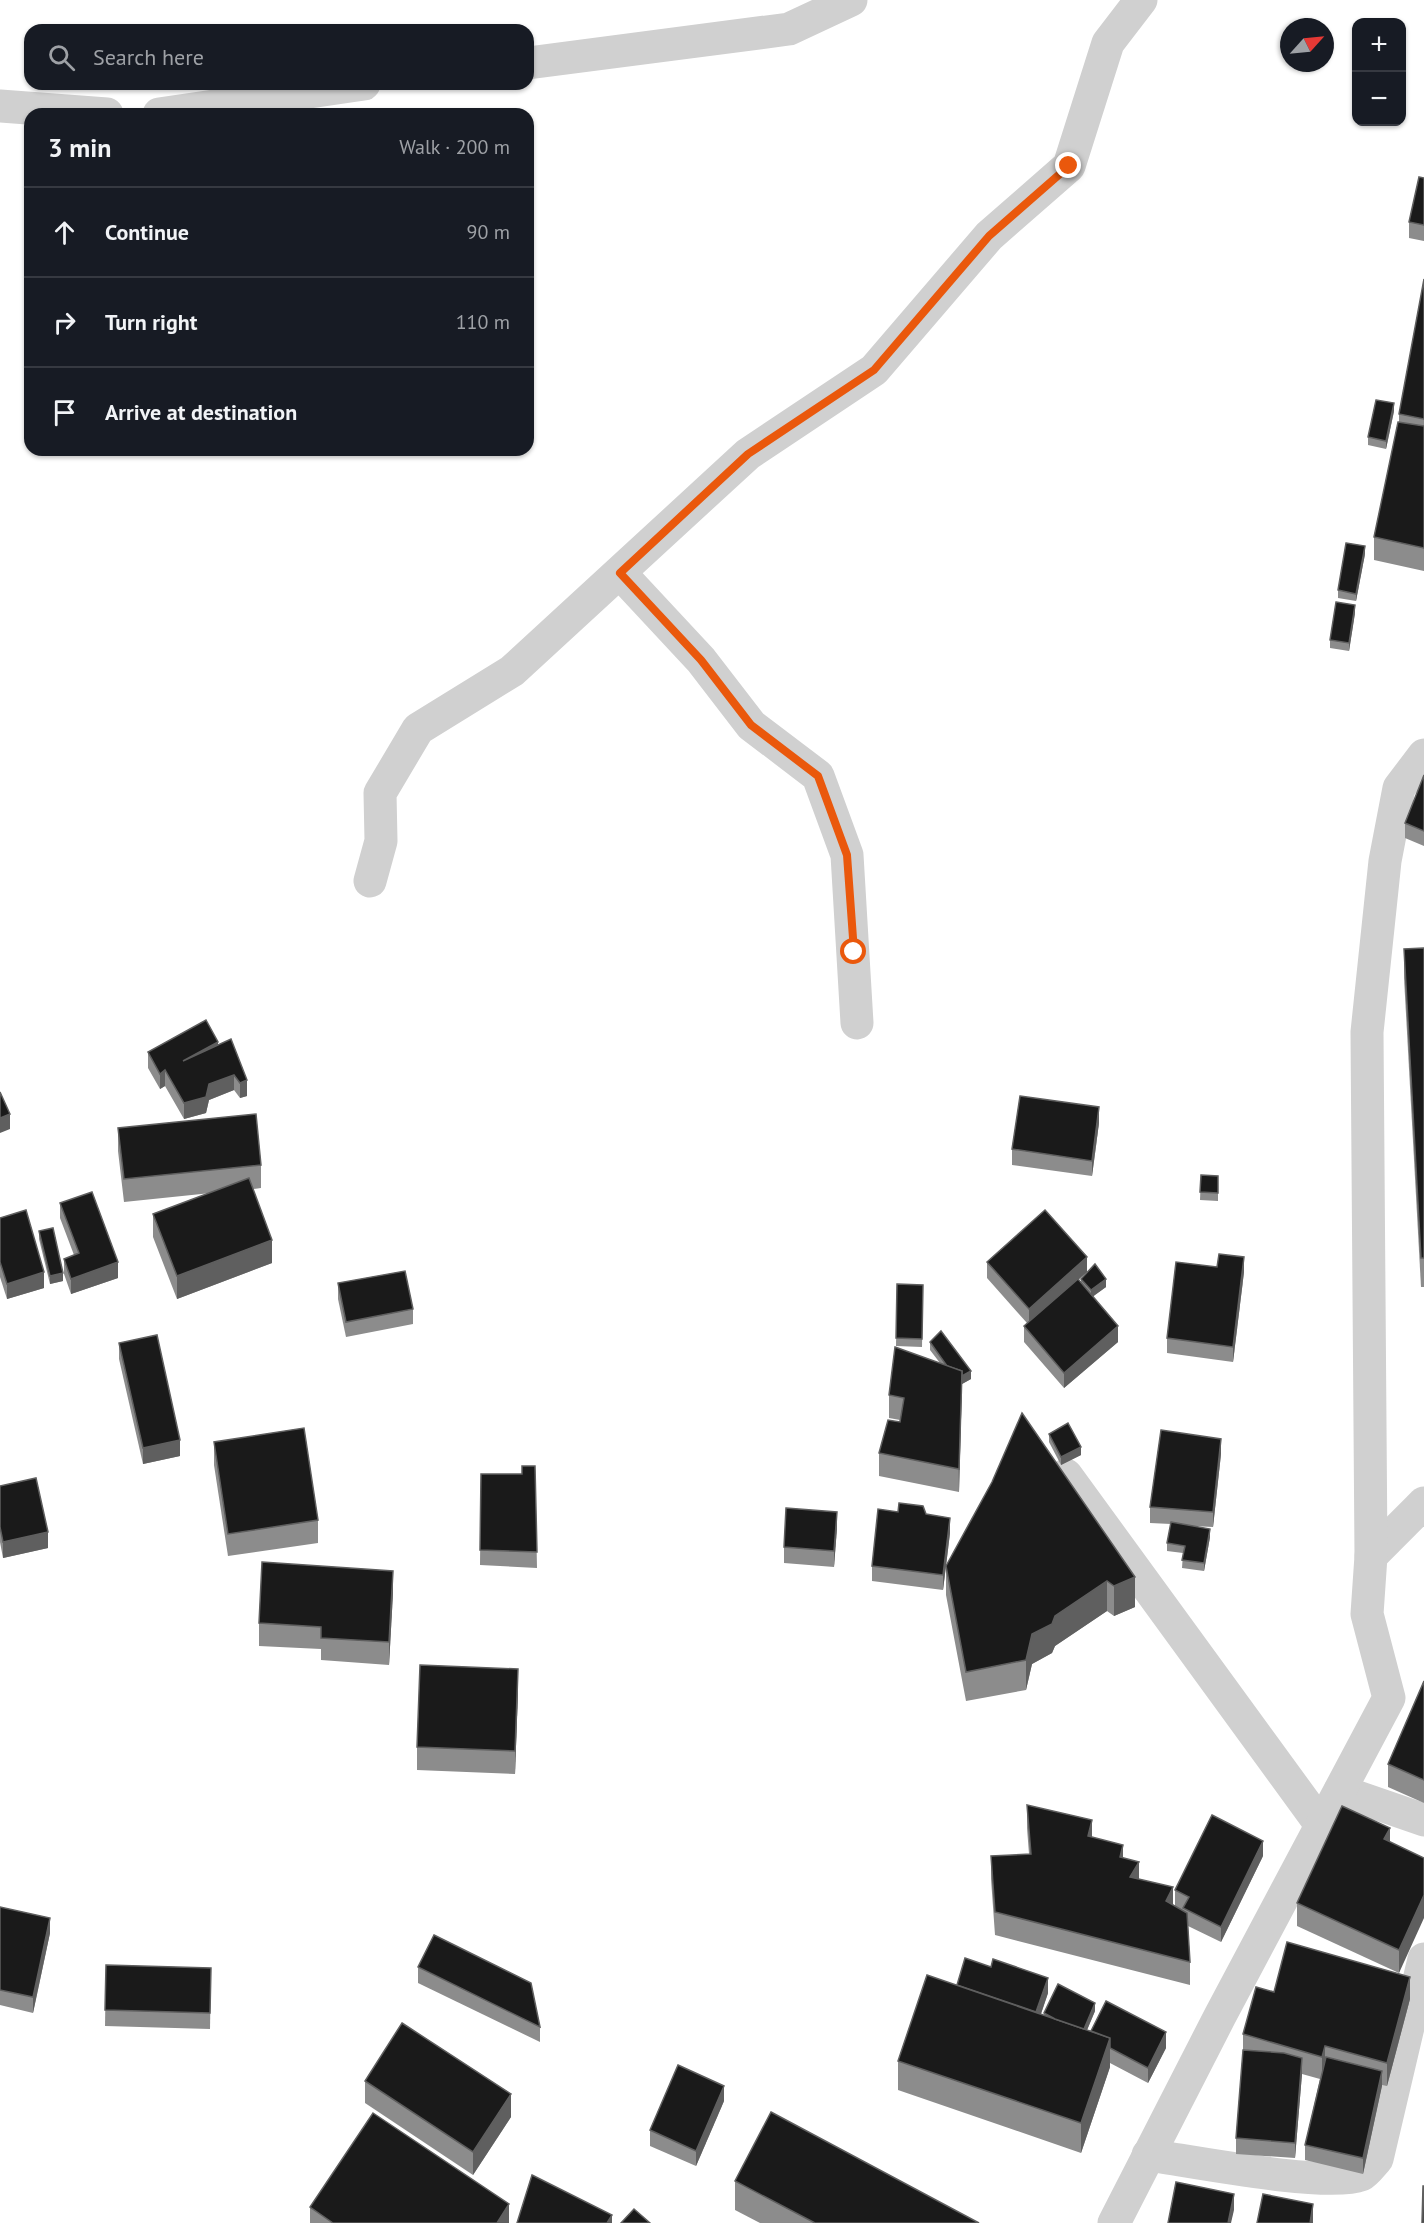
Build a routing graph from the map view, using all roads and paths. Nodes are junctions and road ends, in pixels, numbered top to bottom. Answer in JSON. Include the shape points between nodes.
{"nodes":[{"id":1,"x":851,"y":0,"type":"edge"},
{"id":2,"x":1141,"y":0,"type":"edge"},
{"id":3,"x":534,"y":62,"type":"edge"},
{"id":4,"x":323,"y":90,"type":"edge"},
{"id":5,"x":0,"y":106,"type":"edge"},
{"id":6,"x":27,"y":108,"type":"edge"},
{"id":7,"x":200,"y":108,"type":"edge"},
{"id":8,"x":620,"y":573,"type":"junction"},
{"id":9,"x":1424,"y":755,"type":"edge"},
{"id":10,"x":370,"y":881,"type":"dead end"},
{"id":11,"x":857,"y":1023,"type":"dead end"},
{"id":12,"x":1066,"y":1475,"type":"edge"},
{"id":13,"x":1424,"y":1503,"type":"edge"},
{"id":14,"x":1371,"y":1556,"type":"junction"},
{"id":15,"x":1340,"y":1791,"type":"junction"},
{"id":16,"x":1424,"y":1820,"type":"edge"},
{"id":17,"x":1321,"y":1825,"type":"junction"},
{"id":18,"x":1424,"y":1959,"type":"edge"},
{"id":19,"x":1148,"y":2155,"type":"junction"},
{"id":20,"x":1114,"y":2223,"type":"edge"}],
"edges":[{"from":1,"to":3,"type":"street","via":[[789,29]]},
{"from":2,"to":8,"type":"street","via":[[1108,43],[1069,166],[989,236],[874,370],[748,454]]},
{"from":4,"to":7,"type":"street"},
{"from":5,"to":6,"type":"street"},
{"from":8,"to":10,"type":"street","via":[[512,671],[418,729],[380,793],[381,841]]},
{"from":8,"to":11,"type":"street","via":[[701,660],[751,725],[818,776],[847,855]]},
{"from":9,"to":14,"type":"street","via":[[1399,788],[1385,861],[1367,1032]]},
{"from":12,"to":17,"type":"street"},
{"from":13,"to":14,"type":"street"},
{"from":14,"to":15,"type":"street","via":[[1367,1614],[1389,1698]]},
{"from":15,"to":16,"type":"street"},
{"from":15,"to":17,"type":"street"},
{"from":17,"to":19,"type":"street"},
{"from":18,"to":19,"type":"street","via":[[1377,2159],[1363,2174],[1346,2179],[1302,2176]]},
{"from":19,"to":20,"type":"street"}]}
